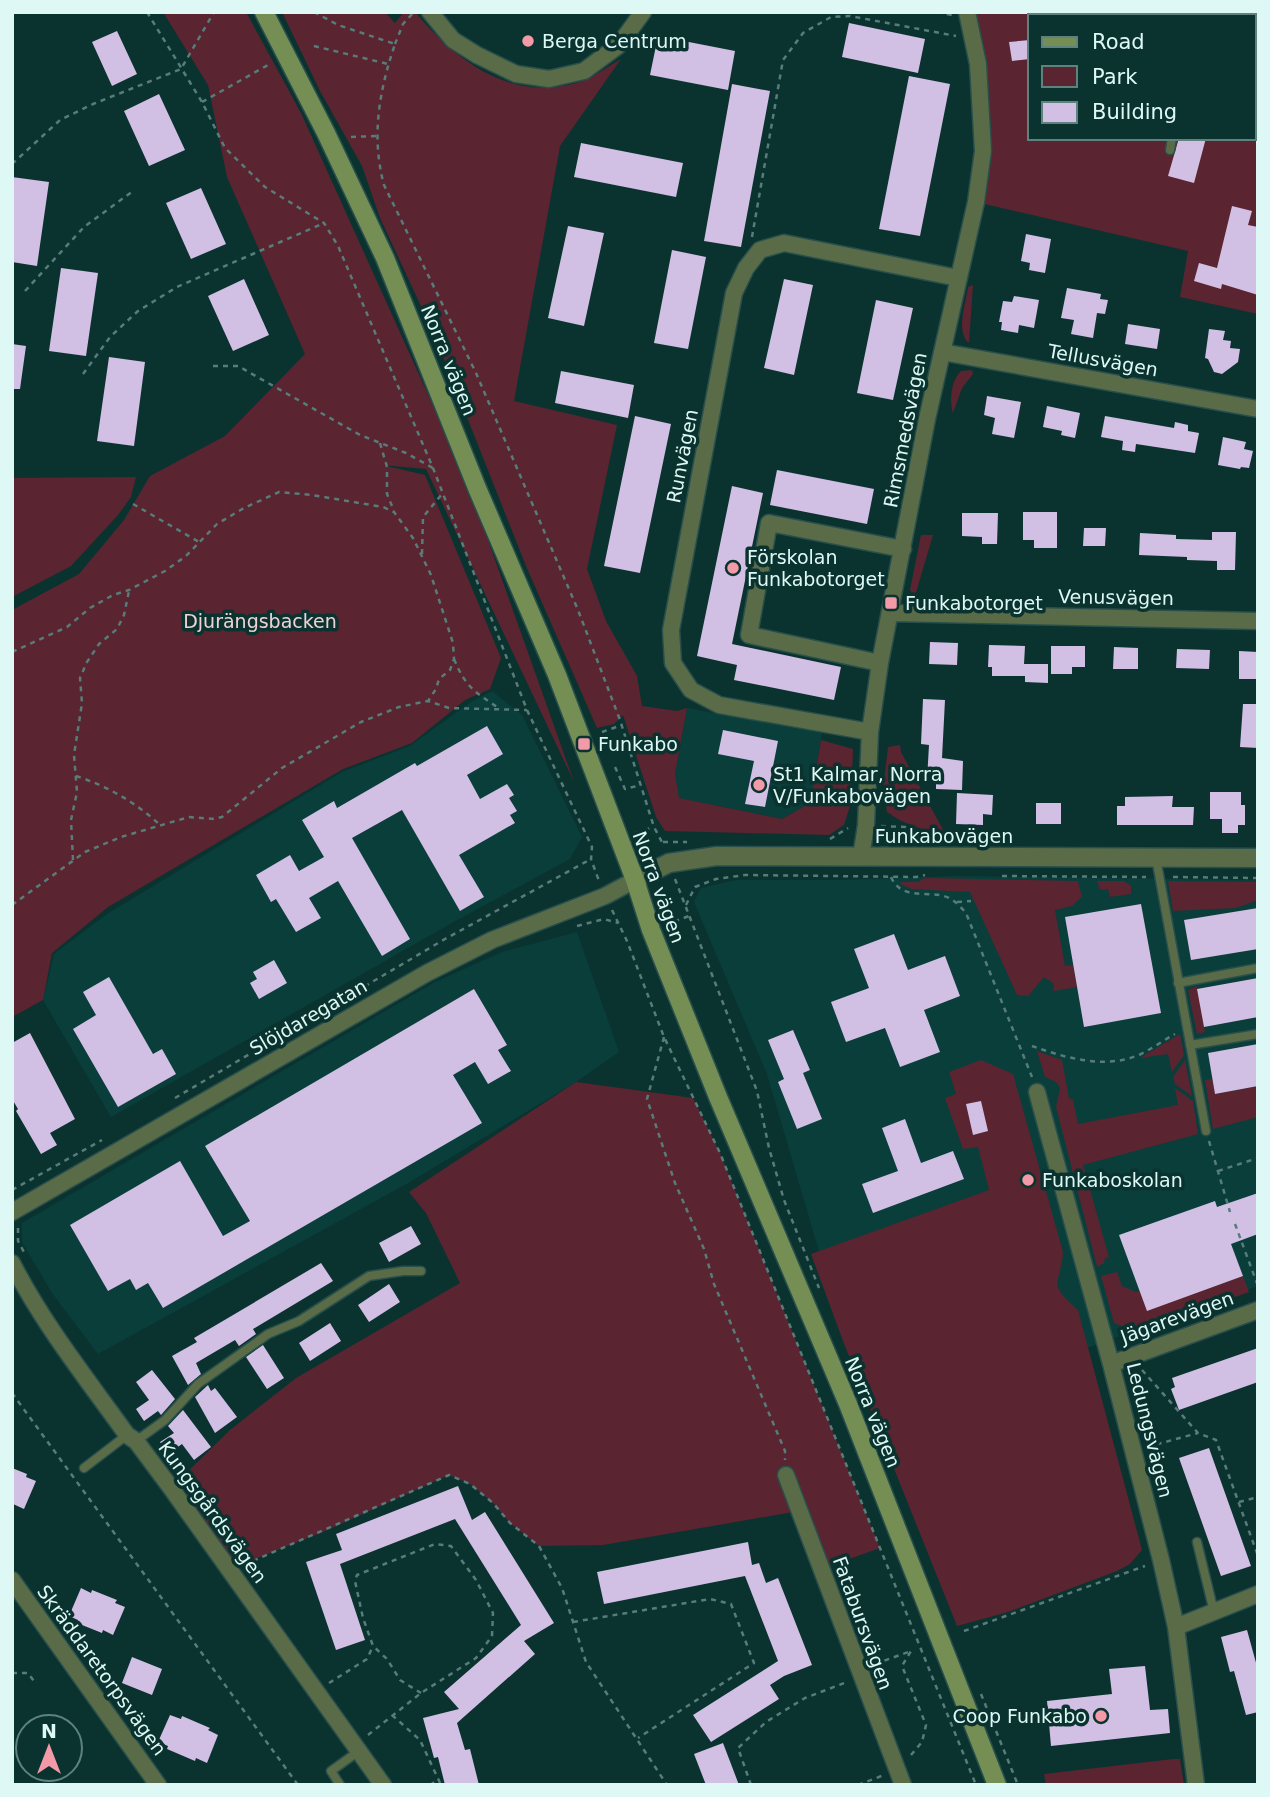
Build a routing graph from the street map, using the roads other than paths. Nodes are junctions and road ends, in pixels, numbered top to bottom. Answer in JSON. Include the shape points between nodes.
{"nodes":[{"id":1,"x":264,"y":12,"type":"edge"},
{"id":2,"x":430,"y":12,"type":"edge"},
{"id":3,"x":643,"y":12,"type":"edge"},
{"id":4,"x":967,"y":12,"type":"edge"},
{"id":5,"x":1172,"y":140,"type":"edge"},
{"id":6,"x":1170,"y":150,"type":"dead end"},
{"id":7,"x":958,"y":278,"type":"junction"},
{"id":8,"x":942,"y":352,"type":"junction"},
{"id":9,"x":1258,"y":409,"type":"edge"},
{"id":10,"x":903,"y":549,"type":"junction"},
{"id":11,"x":890,"y":614,"type":"junction"},
{"id":12,"x":1258,"y":621,"type":"edge"},
{"id":13,"x":880,"y":663,"type":"junction"},
{"id":14,"x":870,"y":732,"type":"junction"},
{"id":15,"x":861,"y":857,"type":"junction"},
{"id":16,"x":1156,"y":858,"type":"junction"},
{"id":17,"x":1258,"y":858,"type":"edge"},
{"id":18,"x":635,"y":880,"type":"junction"},
{"id":19,"x":1258,"y":968,"type":"edge"},
{"id":20,"x":1178,"y":983,"type":"junction"},
{"id":21,"x":1258,"y":1034,"type":"edge"},
{"id":22,"x":1190,"y":1045,"type":"junction"},
{"id":23,"x":1037,"y":1092,"type":"road end"},
{"id":24,"x":1206,"y":1131,"type":"road end"},
{"id":25,"x":15,"y":1219,"type":"edge"},
{"id":26,"x":18,"y":1257,"type":"edge"},
{"id":27,"x":421,"y":1271,"type":"dead end"},
{"id":28,"x":1258,"y":1310,"type":"edge"},
{"id":29,"x":1111,"y":1364,"type":"junction"},
{"id":30,"x":132,"y":1438,"type":"junction"},
{"id":31,"x":83,"y":1468,"type":"dead end"},
{"id":32,"x":786,"y":1475,"type":"road end"},
{"id":33,"x":1196,"y":1542,"type":"dead end"},
{"id":34,"x":12,"y":1580,"type":"edge"},
{"id":35,"x":1258,"y":1594,"type":"edge"},
{"id":36,"x":1214,"y":1612,"type":"junction"},
{"id":37,"x":1176,"y":1627,"type":"junction"},
{"id":38,"x":357,"y":1748,"type":"junction"},
{"id":39,"x":900,"y":1777,"type":"edge"},
{"id":40,"x":158,"y":1785,"type":"edge"},
{"id":41,"x":340,"y":1785,"type":"edge"},
{"id":42,"x":383,"y":1785,"type":"edge"},
{"id":43,"x":997,"y":1785,"type":"edge"},
{"id":44,"x":1196,"y":1785,"type":"edge"}],
"edges":[{"from":1,"to":18,"type":"main road","name":"Norra vägen","via":[[385,258],[557,676]]},
{"from":2,"to":3,"type":"street","via":[[453,40],[477,55],[516,74],[549,79],[584,71],[619,45]]},
{"from":4,"to":7,"type":"street","name":"Rimsmedsvägen","via":[[978,64],[983,151]]},
{"from":5,"to":6,"type":"lane"},
{"from":7,"to":8,"type":"street","name":"Rimsmedsvägen"},
{"from":7,"to":14,"type":"street","name":"Runvägen","via":[[784,243],[760,250],[734,293],[671,630],[673,663],[691,690],[719,705]]},
{"from":8,"to":9,"type":"street","name":"Tellusvägen"},
{"from":8,"to":10,"type":"street","name":"Rimsmedsvägen"},
{"from":10,"to":11,"type":"street","name":"Rimsmedsvägen"},
{"from":10,"to":13,"type":"street","via":[[769,523],[748,635]]},
{"from":11,"to":12,"type":"street","name":"Venusvägen"},
{"from":11,"to":13,"type":"street","name":"Rimsmedsvägen"},
{"from":13,"to":14,"type":"street","name":"Rimsmedsvägen"},
{"from":14,"to":15,"type":"street","name":"Rimsmedsvägen"},
{"from":15,"to":16,"type":"street","name":"Funkabovägen"},
{"from":15,"to":18,"type":"street","name":"Funkabovägen","via":[[717,856],[669,863]]},
{"from":16,"to":17,"type":"street","name":"Funkabovägen"},
{"from":16,"to":20,"type":"lane"},
{"from":18,"to":25,"type":"street","name":"Slöjdaregatan","via":[[492,940],[427,973]]},
{"from":18,"to":43,"type":"main road","name":"Norra vägen","via":[[651,930],[848,1404]]},
{"from":19,"to":20,"type":"lane"},
{"from":20,"to":22,"type":"lane"},
{"from":21,"to":22,"type":"lane"},
{"from":22,"to":24,"type":"lane"},
{"from":23,"to":29,"type":"street","name":"Ledungsvägen"},
{"from":26,"to":30,"type":"street","name":"Kungsgårdsvägen","via":[[24,1287]]},
{"from":27,"to":30,"type":"lane","via":[[369,1276],[299,1321],[268,1334],[198,1384],[166,1420]]},
{"from":28,"to":29,"type":"street","name":"Jägarevägen"},
{"from":29,"to":37,"type":"street","name":"Ledungsvägen"},
{"from":30,"to":31,"type":"lane"},
{"from":30,"to":38,"type":"street","name":"Kungsgårdsvägen"},
{"from":32,"to":39,"type":"street","name":"Fatabursvägen"},
{"from":33,"to":36,"type":"lane"},
{"from":34,"to":40,"type":"street","name":"Skräddaretorpsvägen"},
{"from":35,"to":36,"type":"street"},
{"from":36,"to":37,"type":"street"},
{"from":37,"to":44,"type":"street","name":"Ledungsvägen"},
{"from":38,"to":41,"type":"lane","via":[[331,1771]]},
{"from":38,"to":42,"type":"street","name":"Kungsgårdsvägen"}]}
